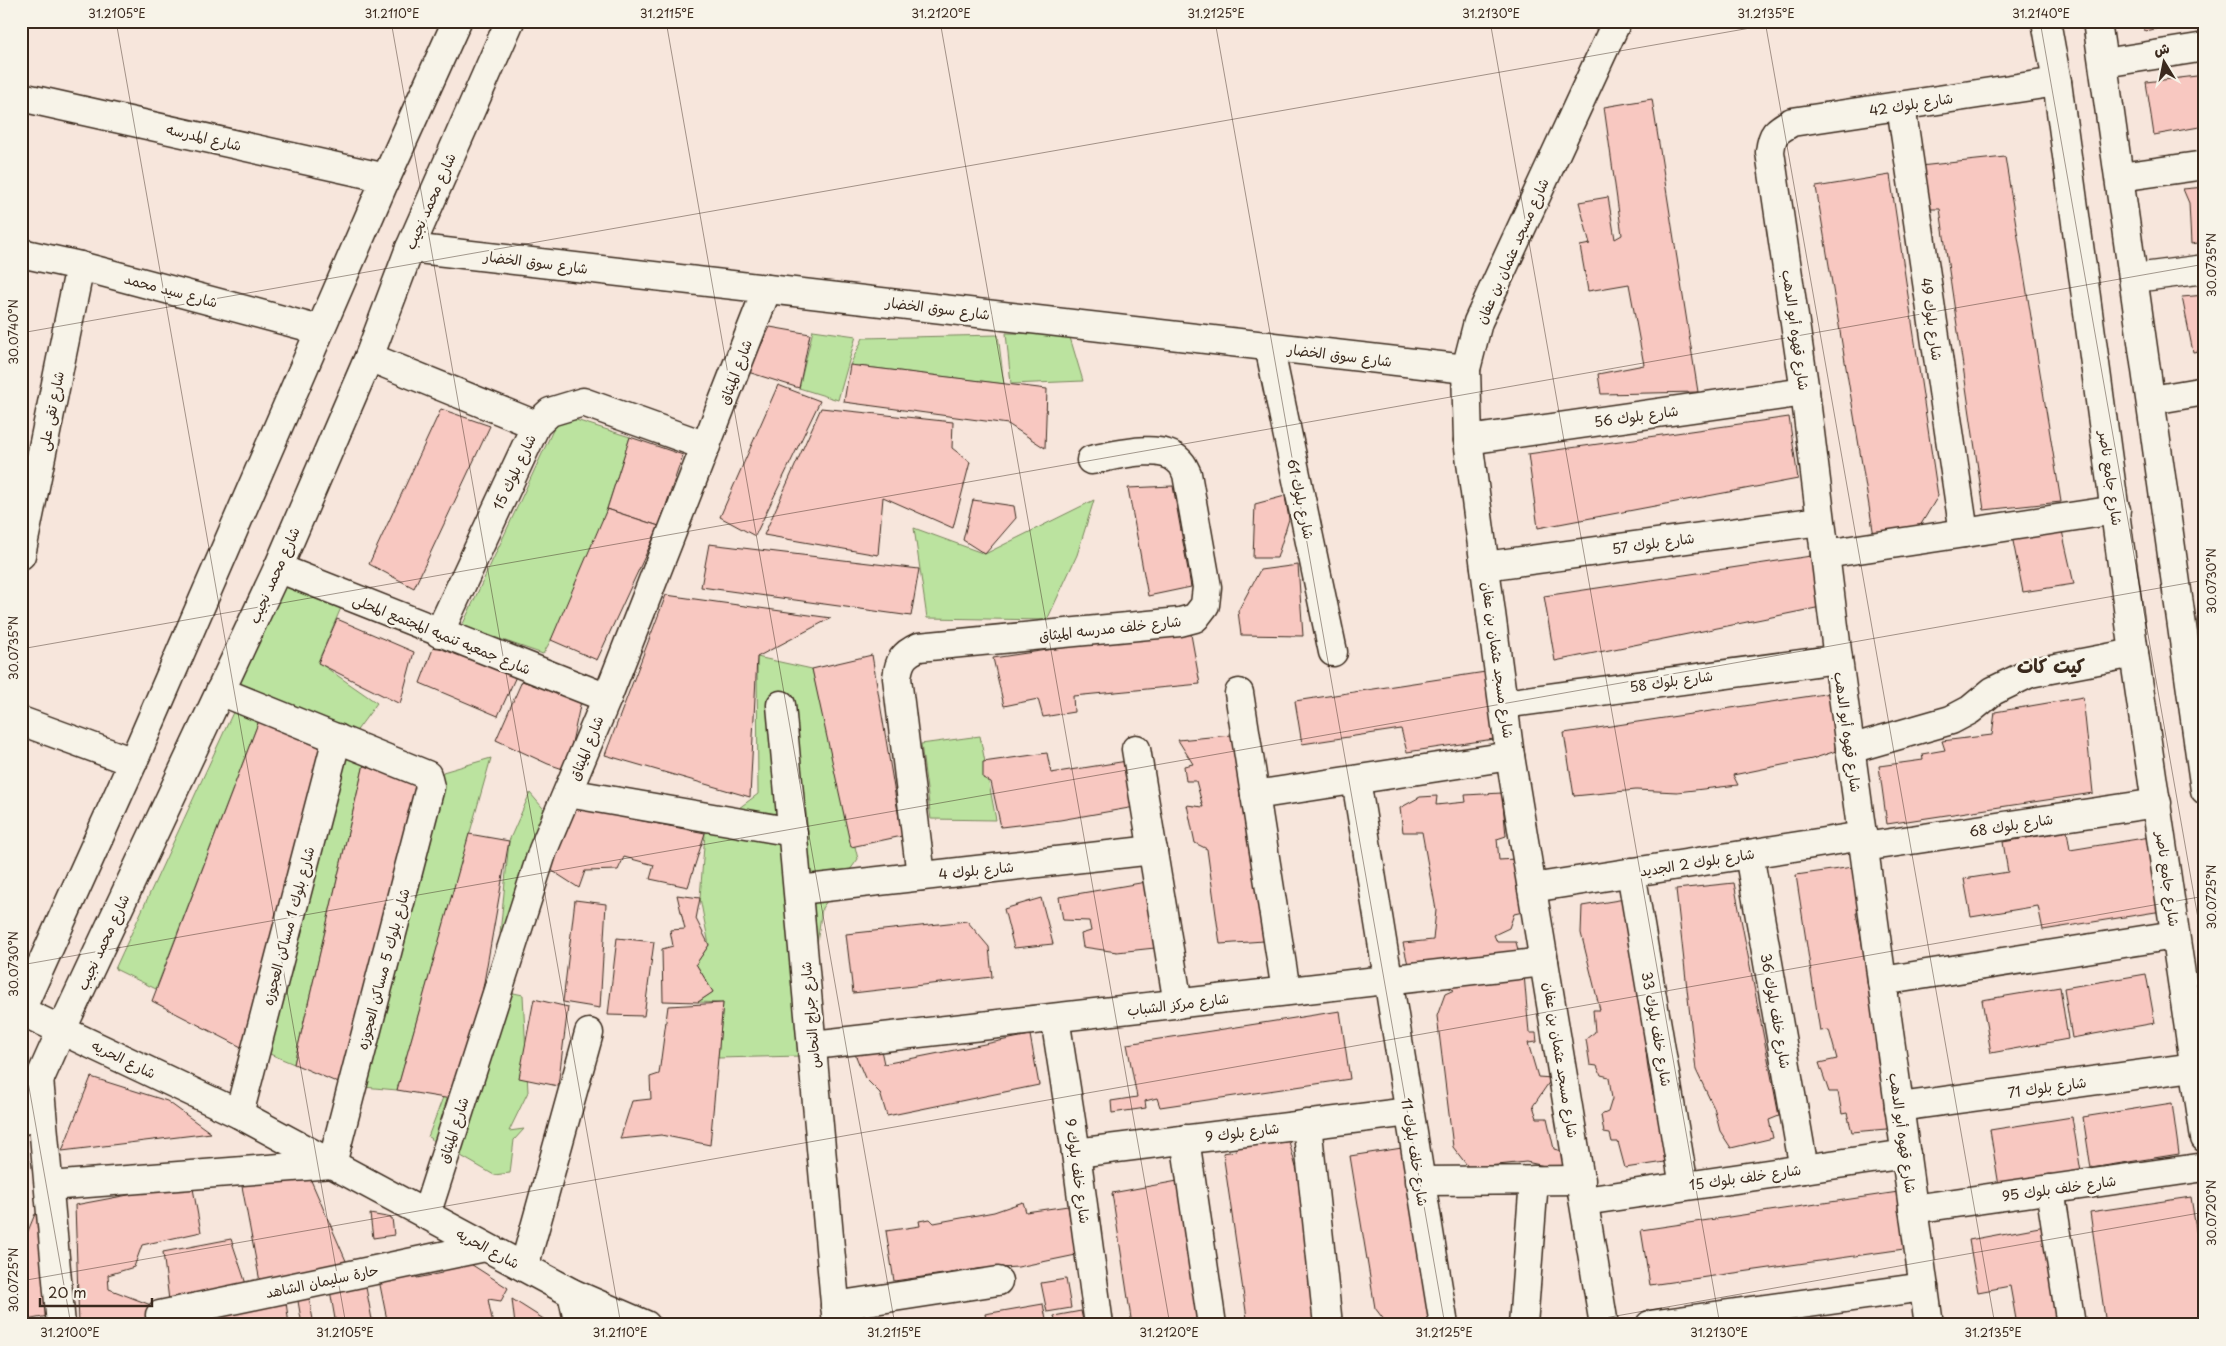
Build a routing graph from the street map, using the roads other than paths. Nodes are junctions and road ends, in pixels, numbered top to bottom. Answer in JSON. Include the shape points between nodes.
{"nodes":[{"id":1,"x":457,"y":21,"type":"edge"},
{"id":2,"x":510,"y":21,"type":"edge"},
{"id":3,"x":1617,"y":21,"type":"edge"},
{"id":4,"x":2046,"y":21,"type":"edge"},
{"id":5,"x":2097,"y":21,"type":"edge"},
{"id":6,"x":2205,"y":47,"type":"edge"},
{"id":7,"x":2104,"y":63,"type":"junction"},
{"id":8,"x":2057,"y":82,"type":"junction"},
{"id":9,"x":21,"y":96,"type":"edge"},
{"id":10,"x":1901,"y":106,"type":"junction"},
{"id":11,"x":1772,"y":138,"type":"joint"},
{"id":12,"x":2205,"y":165,"type":"edge"},
{"id":13,"x":2120,"y":177,"type":"junction"},
{"id":14,"x":386,"y":178,"type":"junction"},
{"id":15,"x":410,"y":248,"type":"junction"},
{"id":16,"x":21,"y":254,"type":"edge"},
{"id":17,"x":80,"y":266,"type":"junction"},
{"id":18,"x":2205,"y":269,"type":"edge"},
{"id":19,"x":2135,"y":278,"type":"junction"},
{"id":20,"x":767,"y":289,"type":"junction"},
{"id":21,"x":320,"y":330,"type":"junction"},
{"id":22,"x":1269,"y":346,"type":"junction"},
{"id":23,"x":369,"y":357,"type":"junction"},
{"id":24,"x":1466,"y":369,"type":"junction"},
{"id":25,"x":2205,"y":391,"type":"edge"},
{"id":26,"x":1805,"y":392,"type":"junction"},
{"id":27,"x":2152,"y":400,"type":"junction"},
{"id":28,"x":536,"y":425,"type":"junction"},
{"id":29,"x":1468,"y":440,"type":"junction"},
{"id":30,"x":706,"y":446,"type":"junction"},
{"id":31,"x":1091,"y":460,"type":"dead end"},
{"id":32,"x":2116,"y":510,"type":"junction"},
{"id":33,"x":1820,"y":521,"type":"junction"},
{"id":34,"x":1964,"y":533,"type":"junction"},
{"id":35,"x":1825,"y":554,"type":"junction"},
{"id":36,"x":21,"y":555,"type":"edge"},
{"id":37,"x":1485,"y":566,"type":"junction"},
{"id":38,"x":278,"y":568,"type":"junction"},
{"id":39,"x":439,"y":633,"type":"junction"},
{"id":40,"x":1333,"y":652,"type":"dead end"},
{"id":41,"x":2134,"y":653,"type":"junction"},
{"id":42,"x":1838,"y":659,"type":"junction"},
{"id":43,"x":220,"y":691,"type":"junction"},
{"id":44,"x":1239,"y":693,"type":"dead end"},
{"id":45,"x":607,"y":698,"type":"junction"},
{"id":46,"x":1504,"y":704,"type":"junction"},
{"id":47,"x":781,"y":705,"type":"dead end"},
{"id":48,"x":21,"y":721,"type":"edge"},
{"id":49,"x":338,"y":738,"type":"junction"},
{"id":50,"x":1136,"y":749,"type":"dead end"},
{"id":51,"x":1850,"y":749,"type":"junction"},
{"id":52,"x":1510,"y":756,"type":"junction"},
{"id":53,"x":133,"y":762,"type":"junction"},
{"id":54,"x":1356,"y":780,"type":"junction"},
{"id":55,"x":2205,"y":790,"type":"edge"},
{"id":56,"x":568,"y":793,"type":"junction"},
{"id":57,"x":1255,"y":795,"type":"junction"},
{"id":58,"x":2157,"y":803,"type":"junction"},
{"id":59,"x":792,"y":832,"type":"junction"},
{"id":60,"x":1864,"y":842,"type":"junction"},
{"id":61,"x":1152,"y":850,"type":"junction"},
{"id":62,"x":1749,"y":854,"type":"junction"},
{"id":63,"x":1631,"y":872,"type":"junction"},
{"id":64,"x":921,"y":876,"type":"junction"},
{"id":65,"x":1532,"y":888,"type":"junction"},
{"id":66,"x":799,"y":890,"type":"junction"},
{"id":67,"x":2175,"y":935,"type":"junction"},
{"id":68,"x":1544,"y":962,"type":"junction"},
{"id":69,"x":1387,"y":980,"type":"junction"},
{"id":70,"x":1882,"y":981,"type":"junction"},
{"id":71,"x":1286,"y":991,"type":"junction"},
{"id":72,"x":1178,"y":1004,"type":"junction"},
{"id":73,"x":22,"y":1006,"type":"edge"},
{"id":74,"x":1055,"y":1018,"type":"junction"},
{"id":75,"x":62,"y":1029,"type":"junction"},
{"id":76,"x":589,"y":1033,"type":"dead end"},
{"id":77,"x":813,"y":1045,"type":"junction"},
{"id":78,"x":2194,"y":1067,"type":"junction"},
{"id":79,"x":39,"y":1079,"type":"junction"},
{"id":80,"x":1899,"y":1107,"type":"junction"},
{"id":81,"x":1408,"y":1112,"type":"junction"},
{"id":82,"x":240,"y":1114,"type":"junction"},
{"id":83,"x":21,"y":1121,"type":"edge"},
{"id":84,"x":1308,"y":1124,"type":"junction"},
{"id":85,"x":2205,"y":1138,"type":"edge"},
{"id":86,"x":1185,"y":1139,"type":"junction"},
{"id":87,"x":1076,"y":1152,"type":"junction"},
{"id":88,"x":1906,"y":1154,"type":"junction"},
{"id":89,"x":332,"y":1164,"type":"junction"},
{"id":90,"x":2205,"y":1167,"type":"edge"},
{"id":91,"x":1804,"y":1169,"type":"junction"},
{"id":92,"x":1534,"y":1180,"type":"junction"},
{"id":93,"x":1420,"y":1181,"type":"junction"},
{"id":94,"x":49,"y":1186,"type":"junction"},
{"id":95,"x":1684,"y":1186,"type":"junction"},
{"id":96,"x":2050,"y":1189,"type":"junction"},
{"id":97,"x":1582,"y":1191,"type":"junction"},
{"id":98,"x":1913,"y":1209,"type":"junction"},
{"id":99,"x":426,"y":1215,"type":"junction"},
{"id":100,"x":485,"y":1247,"type":"junction"},
{"id":101,"x":524,"y":1268,"type":"junction"},
{"id":102,"x":998,"y":1281,"type":"dead end"},
{"id":103,"x":1924,"y":1287,"type":"junction"},
{"id":104,"x":572,"y":1293,"type":"junction"},
{"id":105,"x":160,"y":1315,"type":"dead end"},
{"id":106,"x":836,"y":1315,"type":"edge"},
{"id":107,"x":61,"y":1325,"type":"edge"},
{"id":108,"x":579,"y":1325,"type":"edge"},
{"id":109,"x":646,"y":1325,"type":"edge"},
{"id":110,"x":1099,"y":1325,"type":"edge"},
{"id":111,"x":1212,"y":1325,"type":"edge"},
{"id":112,"x":1328,"y":1325,"type":"edge"},
{"id":113,"x":1444,"y":1325,"type":"edge"},
{"id":114,"x":1523,"y":1325,"type":"edge"},
{"id":115,"x":1604,"y":1325,"type":"edge"},
{"id":116,"x":1650,"y":1325,"type":"edge"},
{"id":117,"x":1929,"y":1325,"type":"edge"},
{"id":118,"x":2071,"y":1325,"type":"edge"}],
"edges":[{"from":1,"to":14,"type":"street"},
{"from":2,"to":15,"type":"street","name":"شارع محمد نجيب"},
{"from":3,"to":24,"type":"street","name":"شارع مسجد عثمان بن عفان","via":[[1478,322]]},
{"from":4,"to":8,"type":"street","name":"شارع جامع ناصر"},
{"from":5,"to":7,"type":"street"},
{"from":6,"to":7,"type":"street"},
{"from":7,"to":13,"type":"street"},
{"from":8,"to":10,"type":"street","name":"شارع بلوك 42"},
{"from":8,"to":32,"type":"street","name":"شارع جامع ناصر"},
{"from":9,"to":14,"type":"street","name":"شارع المدرسه"},
{"from":10,"to":11,"type":"street","name":"شارع بلوك 42","via":[[1792,122]]},
{"from":10,"to":34,"type":"street","name":"شارع بلوك 49"},
{"from":11,"to":26,"type":"street","name":"شارع قهوه أبو الدهب","via":[[1770,152]]},
{"from":12,"to":13,"type":"street"},
{"from":13,"to":19,"type":"street"},
{"from":14,"to":21,"type":"street"},
{"from":15,"to":20,"type":"street","name":"شارع سوق الخضار"},
{"from":15,"to":23,"type":"street","name":"شارع محمد نجيب"},
{"from":16,"to":17,"type":"street","name":"شارع سيد محمد"},
{"from":17,"to":21,"type":"street","name":"شارع سيد محمد"},
{"from":17,"to":36,"type":"street","name":"شارع تقى على"},
{"from":18,"to":19,"type":"street"},
{"from":19,"to":27,"type":"street"},
{"from":20,"to":22,"type":"street","name":"شارع سوق الخضار"},
{"from":20,"to":30,"type":"street","name":"شارع الميثاق"},
{"from":21,"to":53,"type":"street"},
{"from":22,"to":24,"type":"street","name":"شارع سوق الخضار"},
{"from":22,"to":40,"type":"street","name":"شارع بلوك 61"},
{"from":23,"to":28,"type":"street"},
{"from":23,"to":38,"type":"street","name":"شارع محمد نجيب"},
{"from":24,"to":29,"type":"street","name":"شارع مسجد عثمان بن عفان"},
{"from":25,"to":27,"type":"street"},
{"from":26,"to":29,"type":"street","name":"شارع بلوك 56"},
{"from":26,"to":33,"type":"street","name":"شارع قهوه أبو الدهب"},
{"from":27,"to":55,"type":"street"},
{"from":28,"to":30,"type":"street","name":"شارع بلوك 15","via":[[550,412],[583,402]]},
{"from":28,"to":39,"type":"street","name":"شارع بلوك 15"},
{"from":29,"to":37,"type":"street","name":"شارع مسجد عثمان بن عفان"},
{"from":30,"to":45,"type":"street","name":"شارع الميثاق"},
{"from":31,"to":64,"type":"street","name":"شارع خلف مدرسه الميثاق","via":[[1154,451],[1180,461],[1187,474],[1207,587],[1205,605],[1195,618],[1180,622],[920,648],[907,653],[898,662],[897,678]]},
{"from":32,"to":34,"type":"street"},
{"from":32,"to":41,"type":"street","name":"شارع جامع ناصر"},
{"from":33,"to":35,"type":"street","name":"شارع قهوه أبو الدهب"},
{"from":33,"to":37,"type":"street","name":"شارع بلوك 57"},
{"from":34,"to":35,"type":"street"},
{"from":35,"to":42,"type":"street","name":"شارع قهوه أبو الدهب"},
{"from":37,"to":46,"type":"street","name":"شارع مسجد عثمان بن عفان"},
{"from":38,"to":39,"type":"street","name":"شارع جمعيه تنميه المجتمع المحلى"},
{"from":38,"to":43,"type":"street","name":"شارع محمد نجيب"},
{"from":39,"to":45,"type":"street","name":"شارع جمعيه تنميه المجتمع المحلى"},
{"from":41,"to":51,"type":"street","via":[[2030,673],[1993,691],[1970,710],[1951,720]]},
{"from":41,"to":58,"type":"street","name":"شارع جامع ناصر"},
{"from":42,"to":46,"type":"street","name":"شارع بلوك 58"},
{"from":42,"to":51,"type":"street","name":"شارع قهوه أبو الدهب"},
{"from":43,"to":49,"type":"street"},
{"from":43,"to":75,"type":"street","name":"شارع محمد نجيب"},
{"from":44,"to":57,"type":"street"},
{"from":45,"to":56,"type":"street","name":"شارع الميثاق"},
{"from":46,"to":52,"type":"street","name":"شارع مسجد عثمان بن عفان"},
{"from":47,"to":59,"type":"street","name":"شارع جراج النحاس"},
{"from":48,"to":53,"type":"street"},
{"from":49,"to":82,"type":"street","name":"شارع بلوك 1 مساكن العجوزه"},
{"from":49,"to":89,"type":"street","name":"شارع بلوك 5 مساكن العجوزه","via":[[428,775],[430,787]]},
{"from":50,"to":61,"type":"street"},
{"from":51,"to":60,"type":"street","name":"شارع قهوه أبو الدهب"},
{"from":52,"to":54,"type":"street"},
{"from":52,"to":65,"type":"street","name":"شارع مسجد عثمان بن عفان"},
{"from":53,"to":73,"type":"street"},
{"from":54,"to":57,"type":"street"},
{"from":54,"to":69,"type":"street","name":"شارع خلف بلوك 11"},
{"from":56,"to":59,"type":"street"},
{"from":56,"to":99,"type":"street","name":"شارع الميثاق","via":[[542,850]]},
{"from":57,"to":71,"type":"street"},
{"from":58,"to":60,"type":"street","name":"شارع بلوك 68"},
{"from":58,"to":67,"type":"street","name":"شارع جامع ناصر"},
{"from":59,"to":66,"type":"street","name":"شارع جراج النحاس"},
{"from":60,"to":62,"type":"street","name":"شارع بلوك 2 الجديد"},
{"from":60,"to":70,"type":"street","name":"شارع قهوه أبو الدهب"},
{"from":61,"to":64,"type":"street","name":"شارع بلوك 4"},
{"from":61,"to":72,"type":"street"},
{"from":62,"to":63,"type":"street","name":"شارع بلوك 2 الجديد"},
{"from":62,"to":91,"type":"street","name":"شارع خلف بلوك 36"},
{"from":63,"to":65,"type":"street","name":"شارع بلوك 2 الجديد"},
{"from":63,"to":95,"type":"street","name":"شارع خلف بلوك 33"},
{"from":64,"to":66,"type":"street","name":"شارع بلوك 4"},
{"from":65,"to":68,"type":"street","name":"شارع مسجد عثمان بن عفان"},
{"from":66,"to":77,"type":"street","name":"شارع جراج النحاس"},
{"from":67,"to":70,"type":"street","name":"شارع جامع ناصر"},
{"from":67,"to":78,"type":"street","name":"شارع جامع ناصر"},
{"from":68,"to":69,"type":"street","name":"شارع مركز الشباب"},
{"from":68,"to":97,"type":"street","name":"شارع مسجد عثمان بن عفان"},
{"from":69,"to":71,"type":"street","name":"شارع مركز الشباب"},
{"from":69,"to":81,"type":"street","name":"شارع خلف بلوك 11"},
{"from":70,"to":80,"type":"street","name":"شارع قهوه أبو الدهب"},
{"from":71,"to":72,"type":"street","name":"شارع مركز الشباب"},
{"from":72,"to":74,"type":"street","name":"شارع مركز الشباب"},
{"from":73,"to":75,"type":"street","name":"شارع الحريه"},
{"from":74,"to":77,"type":"street","name":"شارع مركز الشباب"},
{"from":74,"to":87,"type":"street","name":"شارع خلف بلوك 9"},
{"from":75,"to":79,"type":"street","name":"شارع محمد نجيب"},
{"from":75,"to":82,"type":"street","name":"شارع الحريه"},
{"from":76,"to":101,"type":"street"},
{"from":77,"to":106,"type":"street","name":"شارع جراج النحاس"},
{"from":78,"to":80,"type":"street","name":"شارع بلوك 71"},
{"from":78,"to":85,"type":"street","name":"شارع جامع ناصر"},
{"from":79,"to":83,"type":"street","name":"شارع محمد نجيب"},
{"from":79,"to":94,"type":"street"},
{"from":80,"to":88,"type":"street","name":"شارع قهوه أبو الدهب"},
{"from":81,"to":84,"type":"street","name":"شارع بلوك 9"},
{"from":81,"to":93,"type":"street","name":"شارع خلف بلوك 11"},
{"from":82,"to":89,"type":"street","name":"شارع الحريه"},
{"from":84,"to":86,"type":"street","name":"شارع بلوك 9"},
{"from":84,"to":112,"type":"street"},
{"from":86,"to":87,"type":"street","name":"شارع بلوك 9"},
{"from":86,"to":111,"type":"street"},
{"from":87,"to":110,"type":"street","name":"شارع خلف بلوك 9"},
{"from":88,"to":91,"type":"street","name":"شارع خلف بلوك 15"},
{"from":88,"to":98,"type":"street","name":"شارع قهوه أبو الدهب"},
{"from":89,"to":94,"type":"street"},
{"from":89,"to":99,"type":"street","name":"شارع الحريه"},
{"from":90,"to":96,"type":"street","name":"شارع خلف بلوك 95"},
{"from":91,"to":95,"type":"street","name":"شارع خلف بلوك 15"},
{"from":92,"to":93,"type":"street"},
{"from":92,"to":97,"type":"street"},
{"from":92,"to":114,"type":"street"},
{"from":93,"to":113,"type":"street","name":"شارع خلف بلوك 11"},
{"from":94,"to":107,"type":"street"},
{"from":95,"to":97,"type":"street","name":"شارع خلف بلوك 15"},
{"from":96,"to":98,"type":"street","name":"شارع خلف بلوك 95"},
{"from":96,"to":118,"type":"street"},
{"from":97,"to":115,"type":"street","name":"شارع مسجد عثمان بن عفان"},
{"from":98,"to":103,"type":"street","name":"شارع قهوه أبو الدهب"},
{"from":99,"to":100,"type":"street","name":"شارع الحريه"},
{"from":100,"to":101,"type":"street","name":"شارع الحريه"},
{"from":100,"to":105,"type":"street","name":"حارة سليمان الشاهد"},
{"from":101,"to":104,"type":"street","name":"شارع الحريه"},
{"from":102,"to":106,"type":"street"},
{"from":103,"to":116,"type":"street"},
{"from":103,"to":117,"type":"street","name":"شارع قهوه أبو الدهب"},
{"from":104,"to":108,"type":"street"},
{"from":104,"to":109,"type":"street","name":"شارع الحريه"}]}
